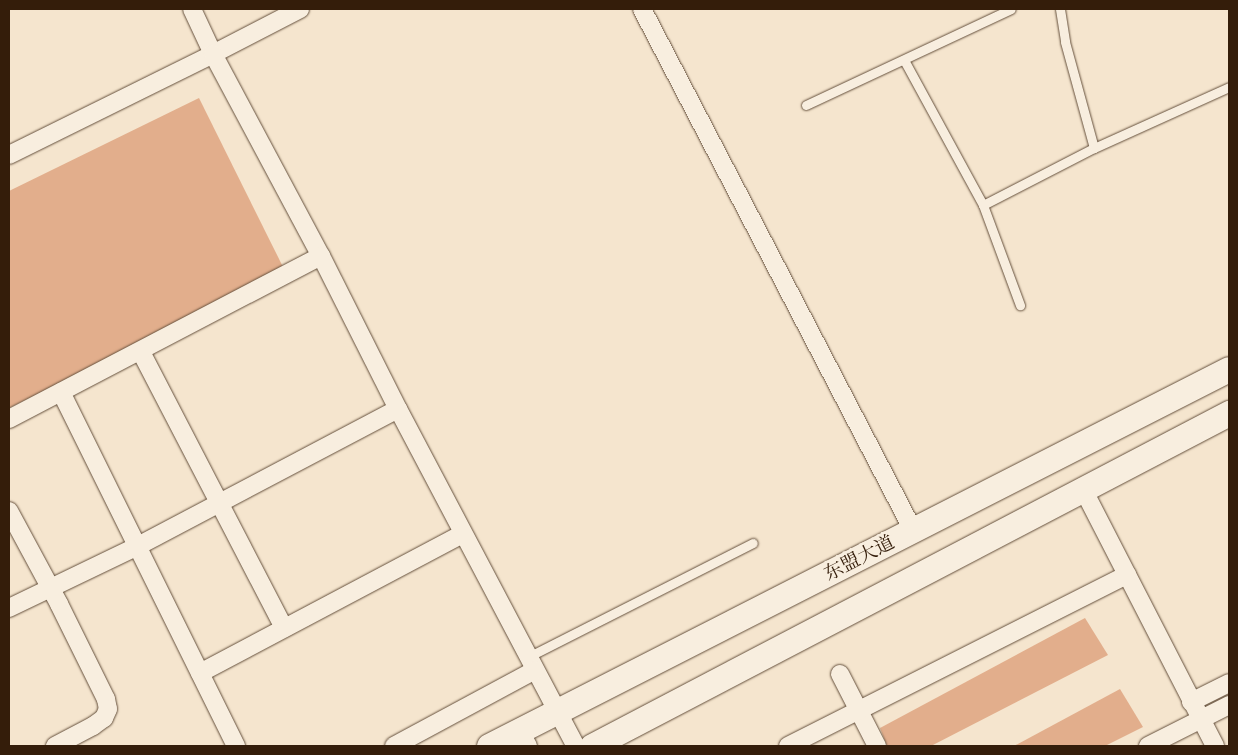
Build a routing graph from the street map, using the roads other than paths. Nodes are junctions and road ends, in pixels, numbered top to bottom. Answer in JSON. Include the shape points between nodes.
{"nodes":[{"id":1,"x":192,"y":9,"type":"edge"},
{"id":2,"x":300,"y":9,"type":"edge"},
{"id":3,"x":642,"y":9,"type":"edge"},
{"id":4,"x":1010,"y":9,"type":"edge"},
{"id":5,"x":1060,"y":9,"type":"edge"},
{"id":6,"x":213,"y":54,"type":"junction"},
{"id":7,"x":904,"y":60,"type":"junction"},
{"id":8,"x":1229,"y":87,"type":"edge"},
{"id":9,"x":806,"y":105,"type":"dead end"},
{"id":10,"x":1094,"y":148,"type":"junction"},
{"id":11,"x":9,"y":155,"type":"edge"},
{"id":12,"x":983,"y":205,"type":"junction"},
{"id":13,"x":321,"y":256,"type":"junction"},
{"id":14,"x":1020,"y":305,"type":"dead end"},
{"id":15,"x":141,"y":352,"type":"junction"},
{"id":16,"x":1229,"y":369,"type":"edge"},
{"id":17,"x":61,"y":392,"type":"junction"},
{"id":18,"x":398,"y":409,"type":"junction"},
{"id":19,"x":1229,"y":413,"type":"edge"},
{"id":20,"x":9,"y":419,"type":"edge"},
{"id":21,"x":1083,"y":489,"type":"junction"},
{"id":22,"x":220,"y":502,"type":"junction"},
{"id":23,"x":9,"y":511,"type":"edge"},
{"id":24,"x":913,"y":530,"type":"junction"},
{"id":25,"x":464,"y":534,"type":"junction"},
{"id":26,"x":753,"y":543,"type":"dead end"},
{"id":27,"x":136,"y":547,"type":"junction"},
{"id":28,"x":1128,"y":574,"type":"junction"},
{"id":29,"x":50,"y":588,"type":"junction"},
{"id":30,"x":9,"y":608,"type":"edge"},
{"id":31,"x":284,"y":628,"type":"junction"},
{"id":32,"x":531,"y":664,"type":"junction"},
{"id":33,"x":200,"y":673,"type":"junction"},
{"id":34,"x":840,"y":674,"type":"dead end"},
{"id":35,"x":1229,"y":683,"type":"edge"},
{"id":36,"x":1191,"y":702,"type":"junction"},
{"id":37,"x":1229,"y":705,"type":"edge"},
{"id":38,"x":558,"y":711,"type":"junction"},
{"id":39,"x":858,"y":711,"type":"junction"},
{"id":40,"x":1201,"y":720,"type":"junction"},
{"id":41,"x":524,"y":738,"type":"edge"},
{"id":42,"x":55,"y":746,"type":"edge"},
{"id":43,"x":236,"y":746,"type":"edge"},
{"id":44,"x":394,"y":746,"type":"edge"},
{"id":45,"x":489,"y":746,"type":"edge"},
{"id":46,"x":576,"y":746,"type":"edge"},
{"id":47,"x":592,"y":746,"type":"edge"},
{"id":48,"x":788,"y":746,"type":"edge"},
{"id":49,"x":877,"y":746,"type":"edge"},
{"id":50,"x":1148,"y":746,"type":"edge"},
{"id":51,"x":1215,"y":746,"type":"edge"}],
"edges":[{"from":1,"to":6,"type":"street"},
{"from":2,"to":6,"type":"street"},
{"from":3,"to":24,"type":"street"},
{"from":4,"to":7,"type":"lane"},
{"from":5,"to":10,"type":"lane","via":[[1064,42]]},
{"from":6,"to":11,"type":"street"},
{"from":6,"to":13,"type":"street"},
{"from":7,"to":9,"type":"lane"},
{"from":7,"to":12,"type":"lane"},
{"from":8,"to":10,"type":"lane"},
{"from":10,"to":12,"type":"lane"},
{"from":12,"to":14,"type":"lane"},
{"from":13,"to":15,"type":"street"},
{"from":13,"to":18,"type":"street"},
{"from":15,"to":17,"type":"street"},
{"from":15,"to":22,"type":"street"},
{"from":16,"to":24,"type":"main road","name":"东盟大道"},
{"from":17,"to":20,"type":"street"},
{"from":17,"to":27,"type":"street"},
{"from":18,"to":22,"type":"street"},
{"from":18,"to":25,"type":"street"},
{"from":19,"to":21,"type":"main road"},
{"from":21,"to":28,"type":"street"},
{"from":21,"to":47,"type":"main road"},
{"from":22,"to":27,"type":"street"},
{"from":22,"to":31,"type":"street"},
{"from":23,"to":29,"type":"street"},
{"from":24,"to":38,"type":"main road","name":"东盟大道"},
{"from":25,"to":31,"type":"street"},
{"from":25,"to":32,"type":"street"},
{"from":26,"to":32,"type":"lane"},
{"from":27,"to":29,"type":"street"},
{"from":27,"to":33,"type":"street"},
{"from":28,"to":36,"type":"street"},
{"from":28,"to":39,"type":"street"},
{"from":29,"to":30,"type":"street"},
{"from":29,"to":42,"type":"street","via":[[108,709],[104,718],[93,726]]},
{"from":31,"to":33,"type":"street"},
{"from":32,"to":38,"type":"street"},
{"from":32,"to":44,"type":"street"},
{"from":33,"to":43,"type":"street"},
{"from":34,"to":39,"type":"street"},
{"from":35,"to":36,"type":"street"},
{"from":36,"to":40,"type":"street"},
{"from":37,"to":40,"type":"street"},
{"from":38,"to":41,"type":"main road","name":"东盟大道"},
{"from":38,"to":46,"type":"street"},
{"from":39,"to":48,"type":"street"},
{"from":39,"to":49,"type":"street"},
{"from":40,"to":50,"type":"street"},
{"from":40,"to":51,"type":"street"},
{"from":41,"to":45,"type":"main road","name":"东盟大道"}]}
